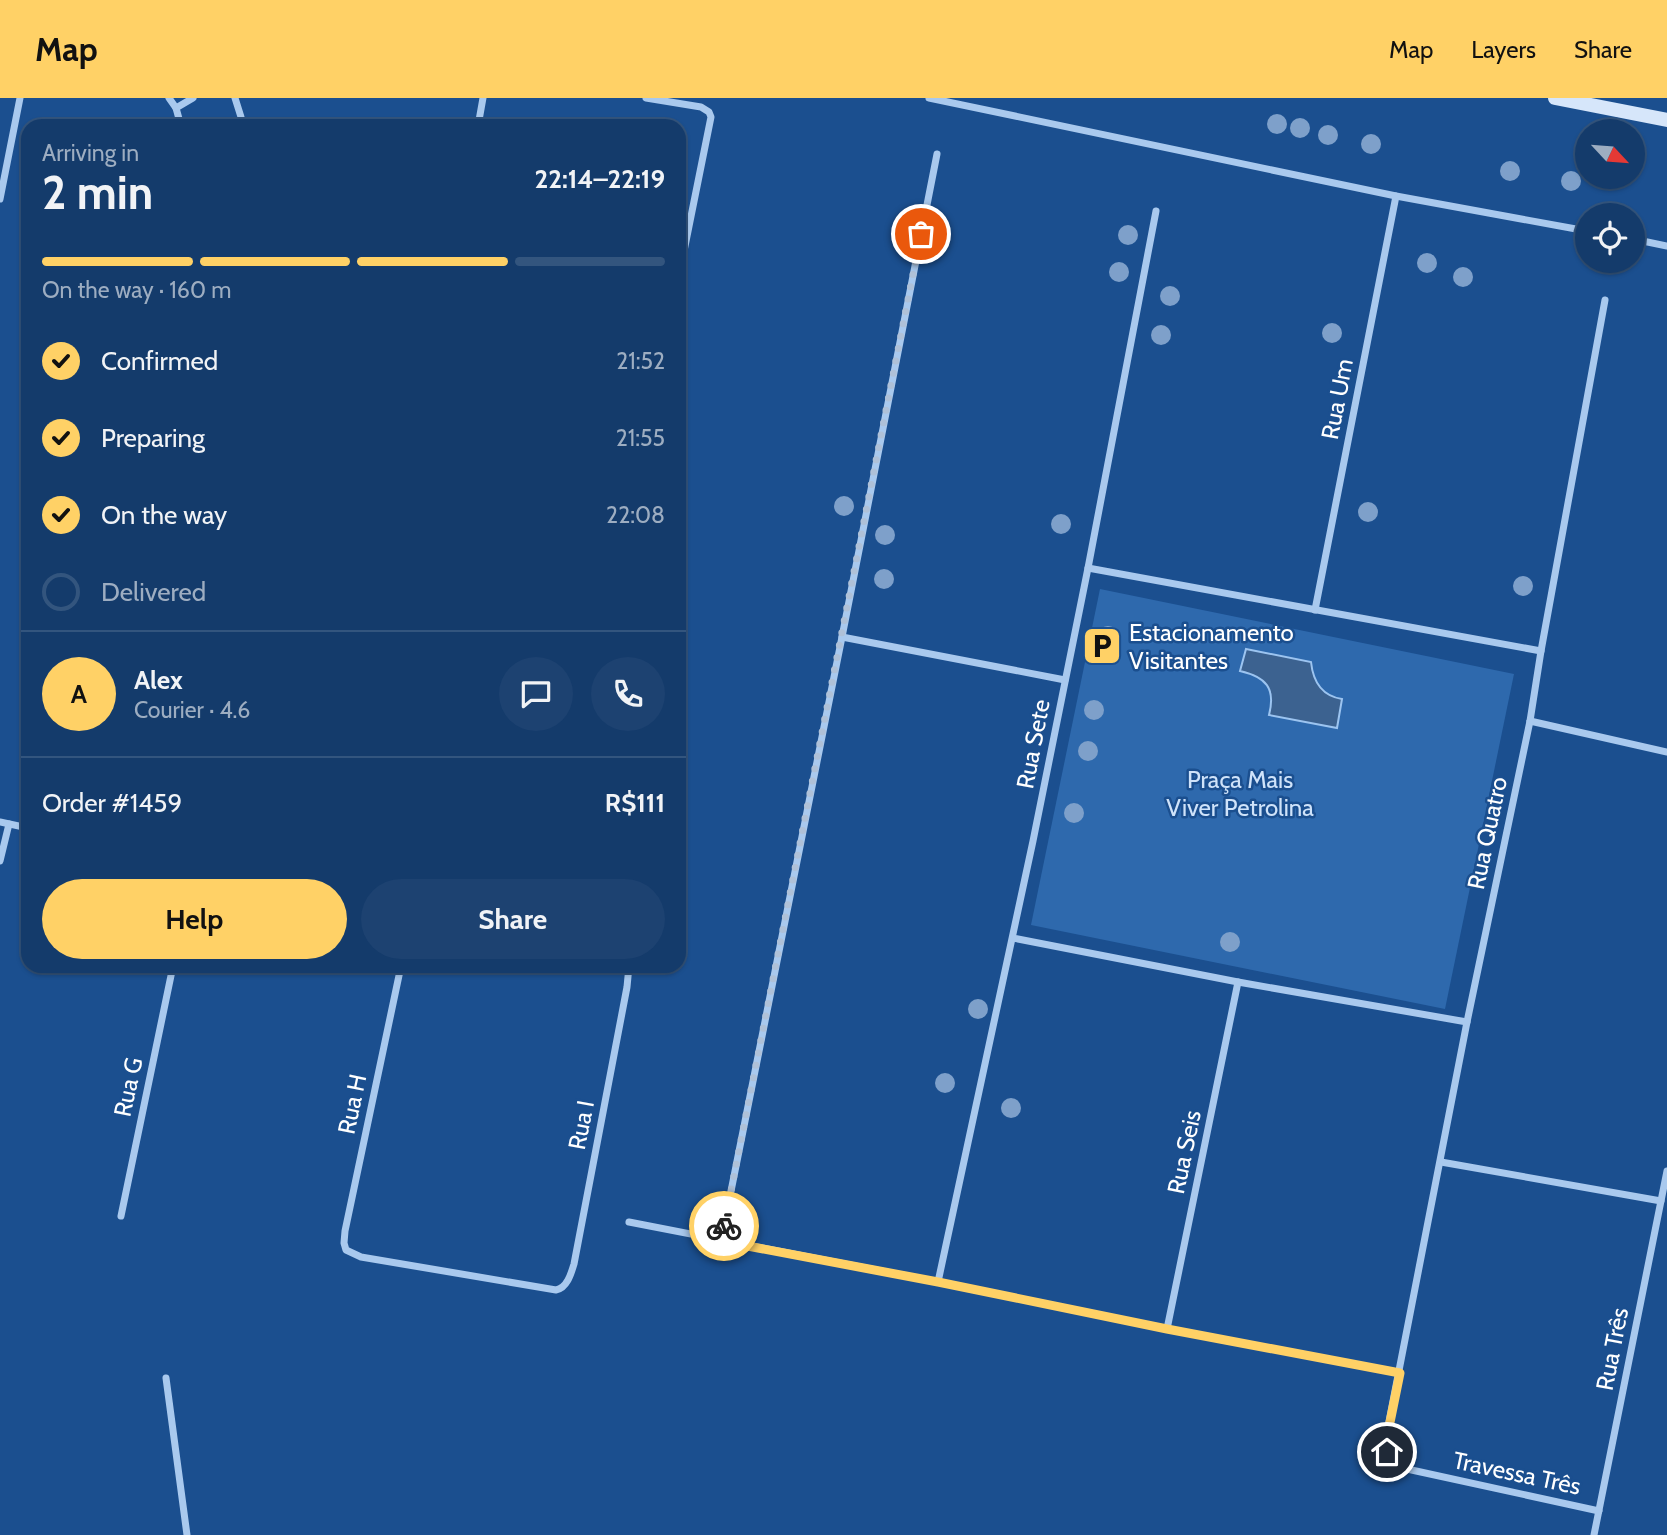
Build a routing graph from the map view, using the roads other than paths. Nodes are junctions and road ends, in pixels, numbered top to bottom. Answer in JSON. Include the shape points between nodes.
{"nodes":[{"id":1,"x":20,"y":98,"type":"edge"},
{"id":2,"x":169,"y":98,"type":"edge"},
{"id":3,"x":193,"y":98,"type":"edge"},
{"id":4,"x":235,"y":98,"type":"edge"},
{"id":5,"x":483,"y":98,"type":"edge"},
{"id":6,"x":646,"y":98,"type":"edge"},
{"id":7,"x":929,"y":98,"type":"edge"},
{"id":8,"x":1555,"y":98,"type":"edge"},
{"id":9,"x":176,"y":108,"type":"junction"},
{"id":10,"x":179,"y":119,"type":"edge"},
{"id":11,"x":241,"y":119,"type":"edge"},
{"id":12,"x":479,"y":119,"type":"edge"},
{"id":13,"x":1667,"y":120,"type":"edge"},
{"id":14,"x":937,"y":154,"type":"dead end"},
{"id":15,"x":1396,"y":196,"type":"junction"},
{"id":16,"x":0,"y":199,"type":"edge"},
{"id":17,"x":1156,"y":211,"type":"dead end"},
{"id":18,"x":1575,"y":229,"type":"edge"},
{"id":19,"x":1645,"y":241,"type":"edge"},
{"id":20,"x":686,"y":243,"type":"edge"},
{"id":21,"x":1667,"y":246,"type":"edge"},
{"id":22,"x":1605,"y":300,"type":"dead end"},
{"id":23,"x":1088,"y":568,"type":"junction"},
{"id":24,"x":1315,"y":610,"type":"junction"},
{"id":25,"x":842,"y":636,"type":"junction"},
{"id":26,"x":1541,"y":651,"type":"junction"},
{"id":27,"x":1065,"y":680,"type":"junction"},
{"id":28,"x":1530,"y":720,"type":"junction"},
{"id":29,"x":1667,"y":752,"type":"edge"},
{"id":30,"x":4,"y":823,"type":"edge"},
{"id":31,"x":0,"y":861,"type":"edge"},
{"id":32,"x":1013,"y":938,"type":"junction"},
{"id":33,"x":172,"y":973,"type":"edge"},
{"id":34,"x":400,"y":973,"type":"edge"},
{"id":35,"x":628,"y":973,"type":"edge"},
{"id":36,"x":1238,"y":982,"type":"junction"},
{"id":37,"x":1467,"y":1022,"type":"junction"},
{"id":38,"x":1441,"y":1162,"type":"junction"},
{"id":39,"x":1667,"y":1171,"type":"edge"},
{"id":40,"x":1661,"y":1201,"type":"junction"},
{"id":41,"x":121,"y":1216,"type":"dead end"},
{"id":42,"x":629,"y":1222,"type":"dead end"},
{"id":43,"x":721,"y":1241,"type":"junction"},
{"id":44,"x":938,"y":1282,"type":"junction"},
{"id":45,"x":562,"y":1288,"type":"joint"},
{"id":46,"x":1167,"y":1329,"type":"junction"},
{"id":47,"x":1400,"y":1373,"type":"junction"},
{"id":48,"x":166,"y":1378,"type":"dead end"},
{"id":49,"x":1600,"y":1511,"type":"junction"},
{"id":50,"x":187,"y":1535,"type":"edge"},
{"id":51,"x":1594,"y":1535,"type":"edge"}],
"edges":[{"from":1,"to":16,"type":"street"},
{"from":2,"to":9,"type":"street"},
{"from":3,"to":9,"type":"street"},
{"from":4,"to":11,"type":"street"},
{"from":5,"to":12,"type":"street"},
{"from":6,"to":20,"type":"street","via":[[701,107],[711,117]]},
{"from":7,"to":15,"type":"street"},
{"from":8,"to":13,"type":"main road"},
{"from":9,"to":10,"type":"street"},
{"from":14,"to":25,"type":"street"},
{"from":15,"to":18,"type":"street"},
{"from":15,"to":24,"type":"street","name":"Rua Um"},
{"from":17,"to":23,"type":"street","name":"Rua Sete"},
{"from":19,"to":21,"type":"street"},
{"from":22,"to":26,"type":"street","name":"Rua Quatro"},
{"from":23,"to":24,"type":"street"},
{"from":23,"to":27,"type":"street","name":"Rua Sete"},
{"from":24,"to":26,"type":"street"},
{"from":25,"to":27,"type":"street"},
{"from":25,"to":43,"type":"street"},
{"from":26,"to":28,"type":"street","name":"Rua Quatro"},
{"from":27,"to":32,"type":"street","name":"Rua Sete"},
{"from":28,"to":29,"type":"street"},
{"from":28,"to":37,"type":"street","name":"Rua Quatro"},
{"from":30,"to":31,"type":"street"},
{"from":32,"to":36,"type":"street"},
{"from":32,"to":44,"type":"street","name":"Rua Sete"},
{"from":33,"to":41,"type":"street","name":"Rua G"},
{"from":34,"to":45,"type":"street","name":"Rua H","via":[[345,1231],[346,1250],[374,1260]]},
{"from":35,"to":45,"type":"street","name":"Rua I","via":[[574,1264]]},
{"from":36,"to":37,"type":"street"},
{"from":36,"to":46,"type":"street","name":"Rua Seis"},
{"from":37,"to":38,"type":"street","name":"Rua Quatro"},
{"from":38,"to":40,"type":"street"},
{"from":38,"to":47,"type":"street","name":"Rua Quatro"},
{"from":39,"to":40,"type":"street","name":"Rua Três"},
{"from":40,"to":49,"type":"street","name":"Rua Três"},
{"from":42,"to":43,"type":"street"},
{"from":43,"to":44,"type":"street"},
{"from":44,"to":46,"type":"street"},
{"from":46,"to":47,"type":"street"},
{"from":47,"to":49,"type":"street","name":"Travessa Três","via":[[1387,1437],[1387,1452],[1394,1462],[1408,1469]]},
{"from":48,"to":50,"type":"street"},
{"from":49,"to":51,"type":"street","name":"Rua Três"}]}
